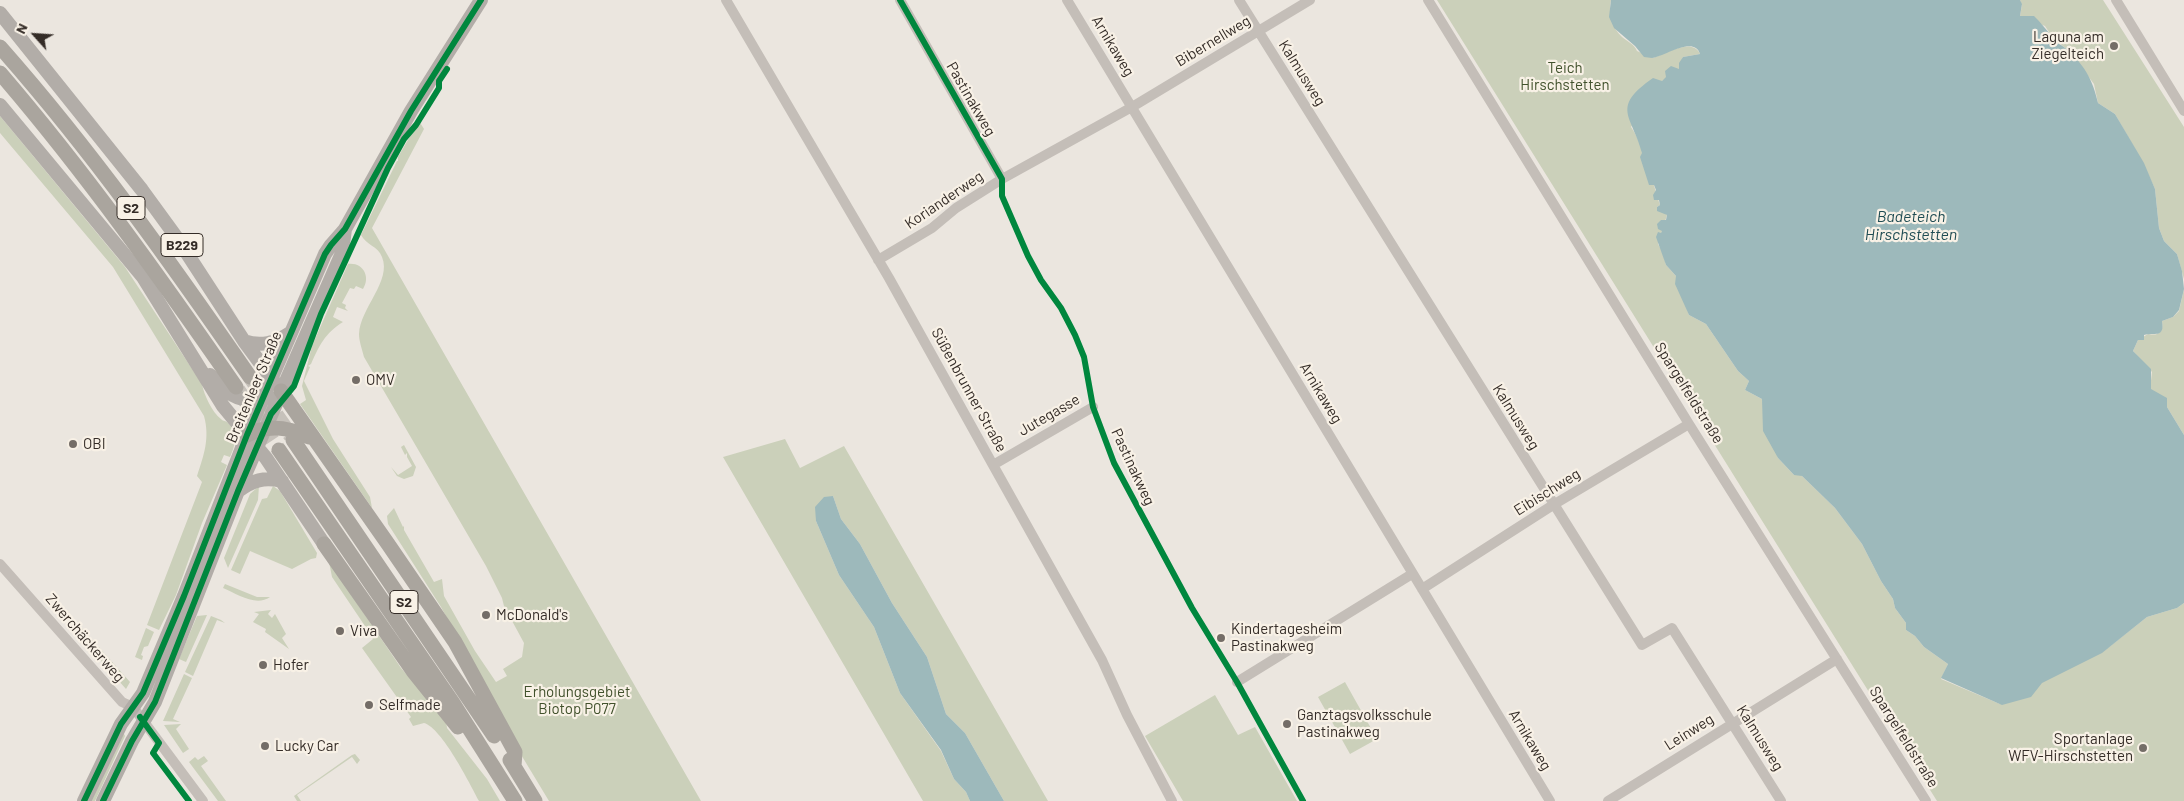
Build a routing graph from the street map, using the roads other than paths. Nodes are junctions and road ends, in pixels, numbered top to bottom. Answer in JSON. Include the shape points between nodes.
{"nodes":[{"id":1,"x":481,"y":0,"type":"edge"},
{"id":2,"x":726,"y":0,"type":"edge"},
{"id":3,"x":900,"y":0,"type":"edge"},
{"id":4,"x":1068,"y":0,"type":"edge"},
{"id":5,"x":1239,"y":0,"type":"edge"},
{"id":6,"x":1310,"y":0,"type":"edge"},
{"id":7,"x":1428,"y":0,"type":"edge"},
{"id":8,"x":2116,"y":0,"type":"edge"},
{"id":9,"x":0,"y":13,"type":"edge"},
{"id":10,"x":1258,"y":31,"type":"junction"},
{"id":11,"x":0,"y":47,"type":"edge"},
{"id":12,"x":0,"y":73,"type":"edge"},
{"id":13,"x":0,"y":106,"type":"edge"},
{"id":14,"x":1132,"y":106,"type":"junction"},
{"id":15,"x":2184,"y":111,"type":"edge"},
{"id":16,"x":1002,"y":179,"type":"junction"},
{"id":17,"x":345,"y":229,"type":"junction"},
{"id":18,"x":878,"y":260,"type":"junction"},
{"id":19,"x":290,"y":334,"type":"junction"},
{"id":20,"x":244,"y":340,"type":"junction"},
{"id":21,"x":190,"y":355,"type":"junction"},
{"id":22,"x":250,"y":377,"type":"tunnel mouth"},
{"id":23,"x":271,"y":378,"type":"junction"},
{"id":24,"x":236,"y":387,"type":"tunnel mouth"},
{"id":25,"x":281,"y":391,"type":"junction"},
{"id":26,"x":262,"y":399,"type":"junction"},
{"id":27,"x":1093,"y":407,"type":"dead end"},
{"id":28,"x":1689,"y":424,"type":"junction"},
{"id":29,"x":265,"y":428,"type":"junction"},
{"id":30,"x":247,"y":435,"type":"junction"},
{"id":31,"x":293,"y":440,"type":"tunnel mouth"},
{"id":32,"x":315,"y":440,"type":"junction"},
{"id":33,"x":257,"y":447,"type":"junction"},
{"id":34,"x":279,"y":450,"type":"tunnel mouth"},
{"id":35,"x":993,"y":465,"type":"junction"},
{"id":36,"x":282,"y":482,"type":"junction"},
{"id":37,"x":238,"y":491,"type":"junction"},
{"id":38,"x":1553,"y":504,"type":"junction"},
{"id":39,"x":324,"y":544,"type":"joint"},
{"id":40,"x":0,"y":564,"type":"edge"},
{"id":41,"x":1412,"y":574,"type":"junction"},
{"id":42,"x":1422,"y":589,"type":"junction"},
{"id":43,"x":1838,"y":659,"type":"junction"},
{"id":44,"x":1237,"y":682,"type":"dead end"},
{"id":45,"x":133,"y":707,"type":"junction"},
{"id":46,"x":144,"y":722,"type":"junction"},
{"id":47,"x":1732,"y":723,"type":"junction"},
{"id":48,"x":478,"y":741,"type":"junction"},
{"id":49,"x":514,"y":766,"type":"junction"},
{"id":50,"x":84,"y":801,"type":"edge"},
{"id":51,"x":103,"y":801,"type":"edge"},
{"id":52,"x":203,"y":801,"type":"edge"},
{"id":53,"x":515,"y":801,"type":"edge"},
{"id":54,"x":535,"y":801,"type":"edge"},
{"id":55,"x":1172,"y":801,"type":"edge"},
{"id":56,"x":1550,"y":801,"type":"edge"},
{"id":57,"x":1608,"y":801,"type":"edge"},
{"id":58,"x":1782,"y":801,"type":"edge"},
{"id":59,"x":1926,"y":801,"type":"edge"}],
"edges":[{"from":1,"to":17,"type":"main road","name":"Breitenleer Straße","via":[[411,111]]},
{"from":2,"to":18,"type":"street","name":"Süßenbrunner Straße"},
{"from":3,"to":16,"type":"street","name":"Pastinakweg"},
{"from":4,"to":14,"type":"street","name":"Arnikaweg"},
{"from":5,"to":10,"type":"street","name":"Kalmusweg"},
{"from":6,"to":10,"type":"street","name":"Bibernellweg"},
{"from":7,"to":28,"type":"street","name":"Spargelfeldstraße"},
{"from":8,"to":15,"type":"street"},
{"from":9,"to":20,"type":"main road","number":"B229","via":[[142,190]]},
{"from":10,"to":14,"type":"street","name":"Bibernellweg"},
{"from":10,"to":38,"type":"street","name":"Kalmusweg"},
{"from":11,"to":22,"type":"highway","number":"S2","via":[[53,108],[136,214]]},
{"from":12,"to":24,"type":"highway","number":"S2","via":[[125,228]]},
{"from":13,"to":21,"type":"main road","via":[[143,277]]},
{"from":14,"to":16,"type":"street","name":"Korianderweg"},
{"from":14,"to":41,"type":"street","name":"Arnikaweg"},
{"from":16,"to":18,"type":"street","name":"Korianderweg","via":[[956,208],[932,228]]},
{"from":17,"to":19,"type":"main road","name":"Breitenleer Straße","via":[[325,254]]},
{"from":17,"to":25,"type":"main road","name":"Breitenleer Straße","via":[[342,253]]},
{"from":18,"to":35,"type":"street","name":"Süßenbrunner Straße"},
{"from":19,"to":20,"type":"main road","via":[[266,344]]},
{"from":19,"to":23,"type":"main road","name":"Breitenleer Straße"},
{"from":20,"to":23,"type":"main road","number":"B229"},
{"from":21,"to":26,"type":"main road","via":[[232,397]]},
{"from":21,"to":30,"type":"main road","via":[[223,406]]},
{"from":23,"to":25,"type":"main road","number":"B229"},
{"from":23,"to":26,"type":"main road","name":"Breitenleer Straße"},
{"from":25,"to":26,"type":"main road"},
{"from":25,"to":29,"type":"main road","name":"Breitenleer Straße"},
{"from":25,"to":32,"type":"highway"},
{"from":26,"to":30,"type":"main road","name":"Breitenleer Straße"},
{"from":27,"to":35,"type":"street","name":"Jutegasse"},
{"from":28,"to":38,"type":"street","name":"Eibischweg"},
{"from":28,"to":43,"type":"street","name":"Spargelfeldstraße"},
{"from":29,"to":30,"type":"highway"},
{"from":29,"to":32,"type":"highway","via":[[290,428]]},
{"from":29,"to":33,"type":"main road","name":"Breitenleer Straße"},
{"from":30,"to":33,"type":"main road"},
{"from":30,"to":45,"type":"main road","name":"Breitenleer Straße","via":[[178,611],[143,693]]},
{"from":31,"to":49,"type":"highway","number":"S2"},
{"from":32,"to":49,"type":"highway","via":[[455,642],[515,752]]},
{"from":33,"to":36,"type":"main road"},
{"from":33,"to":37,"type":"main road","name":"Breitenleer Straße"},
{"from":34,"to":48,"type":"highway","number":"S2"},
{"from":35,"to":55,"type":"street","name":"Süßenbrunner Straße","via":[[1102,660]]},
{"from":36,"to":37,"type":"main road","via":[[260,479]]},
{"from":36,"to":39,"type":"main road"},
{"from":37,"to":46,"type":"main road","name":"Breitenleer Straße"},
{"from":38,"to":42,"type":"street","name":"Eibischweg"},
{"from":38,"to":47,"type":"street","name":"Kalmusweg","via":[[1642,645],[1672,628]]},
{"from":39,"to":48,"type":"highway","via":[[413,670],[458,727]]},
{"from":40,"to":45,"type":"street","name":"Zwerchäckerweg","via":[[122,702]]},
{"from":41,"to":42,"type":"street","name":"Arnikaweg"},
{"from":41,"to":44,"type":"street"},
{"from":42,"to":56,"type":"street","name":"Arnikaweg"},
{"from":43,"to":47,"type":"street","name":"Leinweg"},
{"from":43,"to":59,"type":"street","name":"Spargelfeldstraße"},
{"from":45,"to":46,"type":"street","name":"Zwerchäckerweg"},
{"from":45,"to":50,"type":"main road","name":"Breitenleer Straße","via":[[121,724]]},
{"from":46,"to":51,"type":"main road","name":"Breitenleer Straße"},
{"from":46,"to":52,"type":"street","name":"Zwerchäckerweg"},
{"from":47,"to":57,"type":"street","name":"Leinweg"},
{"from":47,"to":58,"type":"street","name":"Kalmusweg"},
{"from":48,"to":53,"type":"highway","number":"S2"},
{"from":49,"to":54,"type":"highway","number":"S2"}]}
